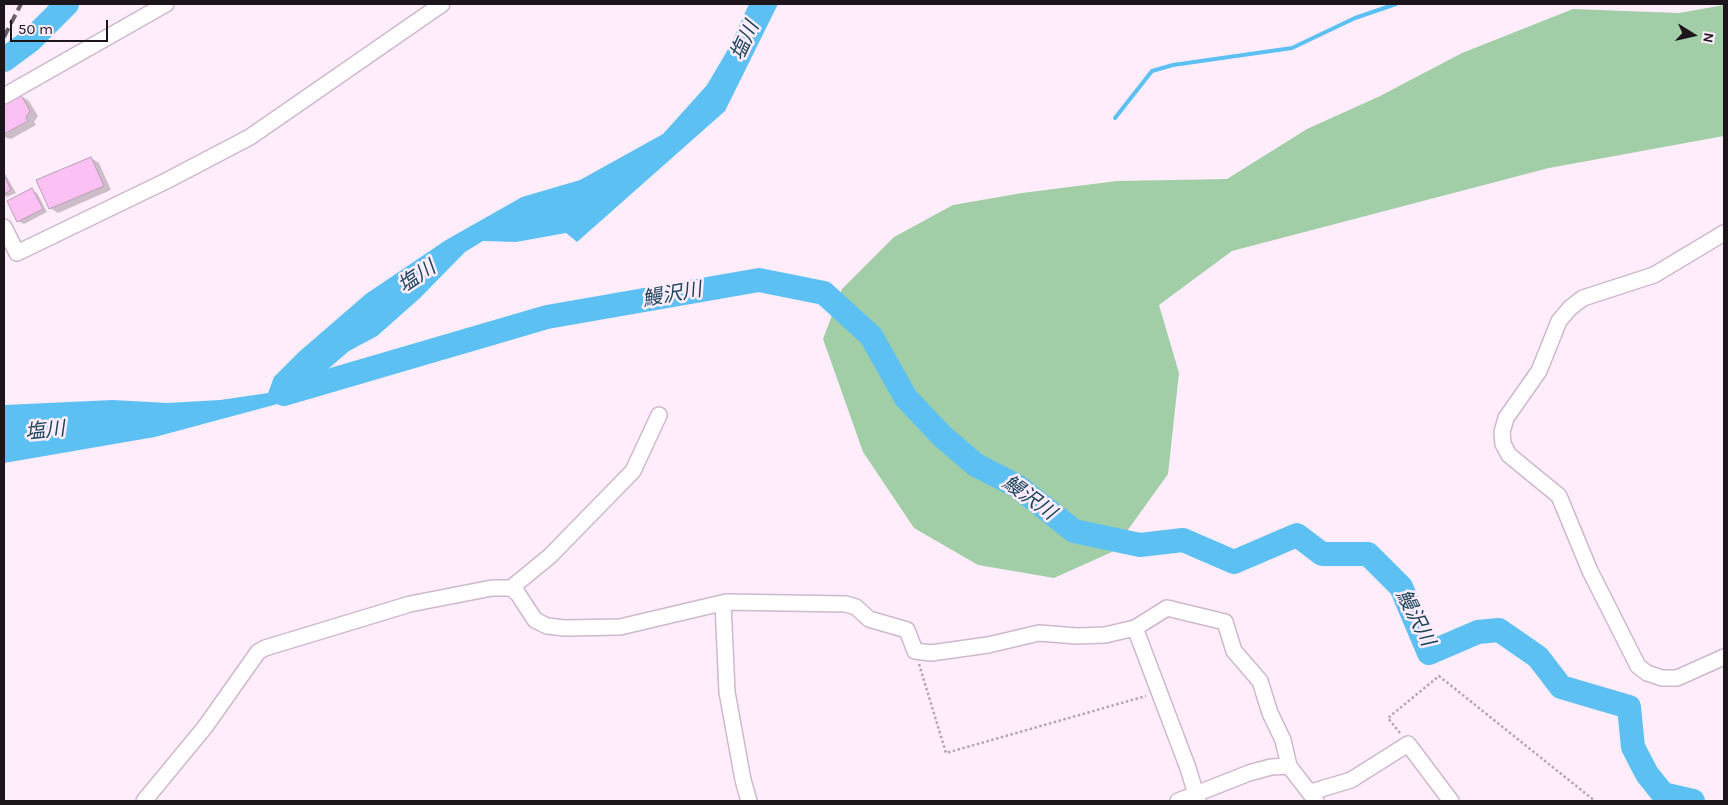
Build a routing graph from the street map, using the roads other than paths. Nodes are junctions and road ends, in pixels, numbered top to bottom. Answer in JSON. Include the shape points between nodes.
{"nodes":[{"id":1,"x":166,"y":4,"type":"edge"},
{"id":2,"x":442,"y":4,"type":"edge"},
{"id":3,"x":4,"y":96,"type":"edge"},
{"id":4,"x":4,"y":227,"type":"edge"},
{"id":5,"x":1724,"y":233,"type":"edge"},
{"id":6,"x":659,"y":415,"type":"dead end"},
{"id":7,"x":511,"y":588,"type":"junction"},
{"id":8,"x":723,"y":603,"type":"junction"},
{"id":9,"x":1135,"y":628,"type":"junction"},
{"id":10,"x":1724,"y":657,"type":"edge"},
{"id":11,"x":1288,"y":766,"type":"junction"},
{"id":12,"x":1314,"y":797,"type":"edge"},
{"id":13,"x":1197,"y":798,"type":"edge"},
{"id":14,"x":144,"y":801,"type":"edge"},
{"id":15,"x":749,"y":801,"type":"edge"},
{"id":16,"x":1178,"y":801,"type":"edge"},
{"id":17,"x":1451,"y":801,"type":"edge"}],
"edges":[{"from":1,"to":3,"type":"street"},
{"from":2,"to":4,"type":"street","via":[[250,137],[166,181],[17,253]]},
{"from":5,"to":10,"type":"street","via":[[1654,275],[1583,298],[1570,308],[1559,321],[1539,371],[1506,418],[1502,432],[1503,444],[1509,455],[1559,496],[1590,572],[1638,666],[1662,678],[1677,678]]},
{"from":6,"to":7,"type":"street","via":[[633,471],[624,482],[550,556]]},
{"from":7,"to":8,"type":"street","via":[[535,620],[546,626],[565,628],[620,627]]},
{"from":7,"to":14,"type":"street","via":[[492,588],[410,604],[258,652],[205,727]]},
{"from":8,"to":9,"type":"street","via":[[846,604],[856,607],[869,619],[907,630],[915,651],[931,653],[988,645],[1039,633],[1105,635]]},
{"from":8,"to":15,"type":"street","via":[[727,692]]},
{"from":9,"to":11,"type":"street","via":[[1167,608],[1226,622],[1234,651],[1260,681],[1283,740]]},
{"from":9,"to":13,"type":"street"},
{"from":11,"to":12,"type":"street"},
{"from":11,"to":13,"type":"street","via":[[1249,773]]},
{"from":12,"to":17,"type":"street","via":[[1351,780],[1408,744]]},
{"from":13,"to":16,"type":"street"}]}
